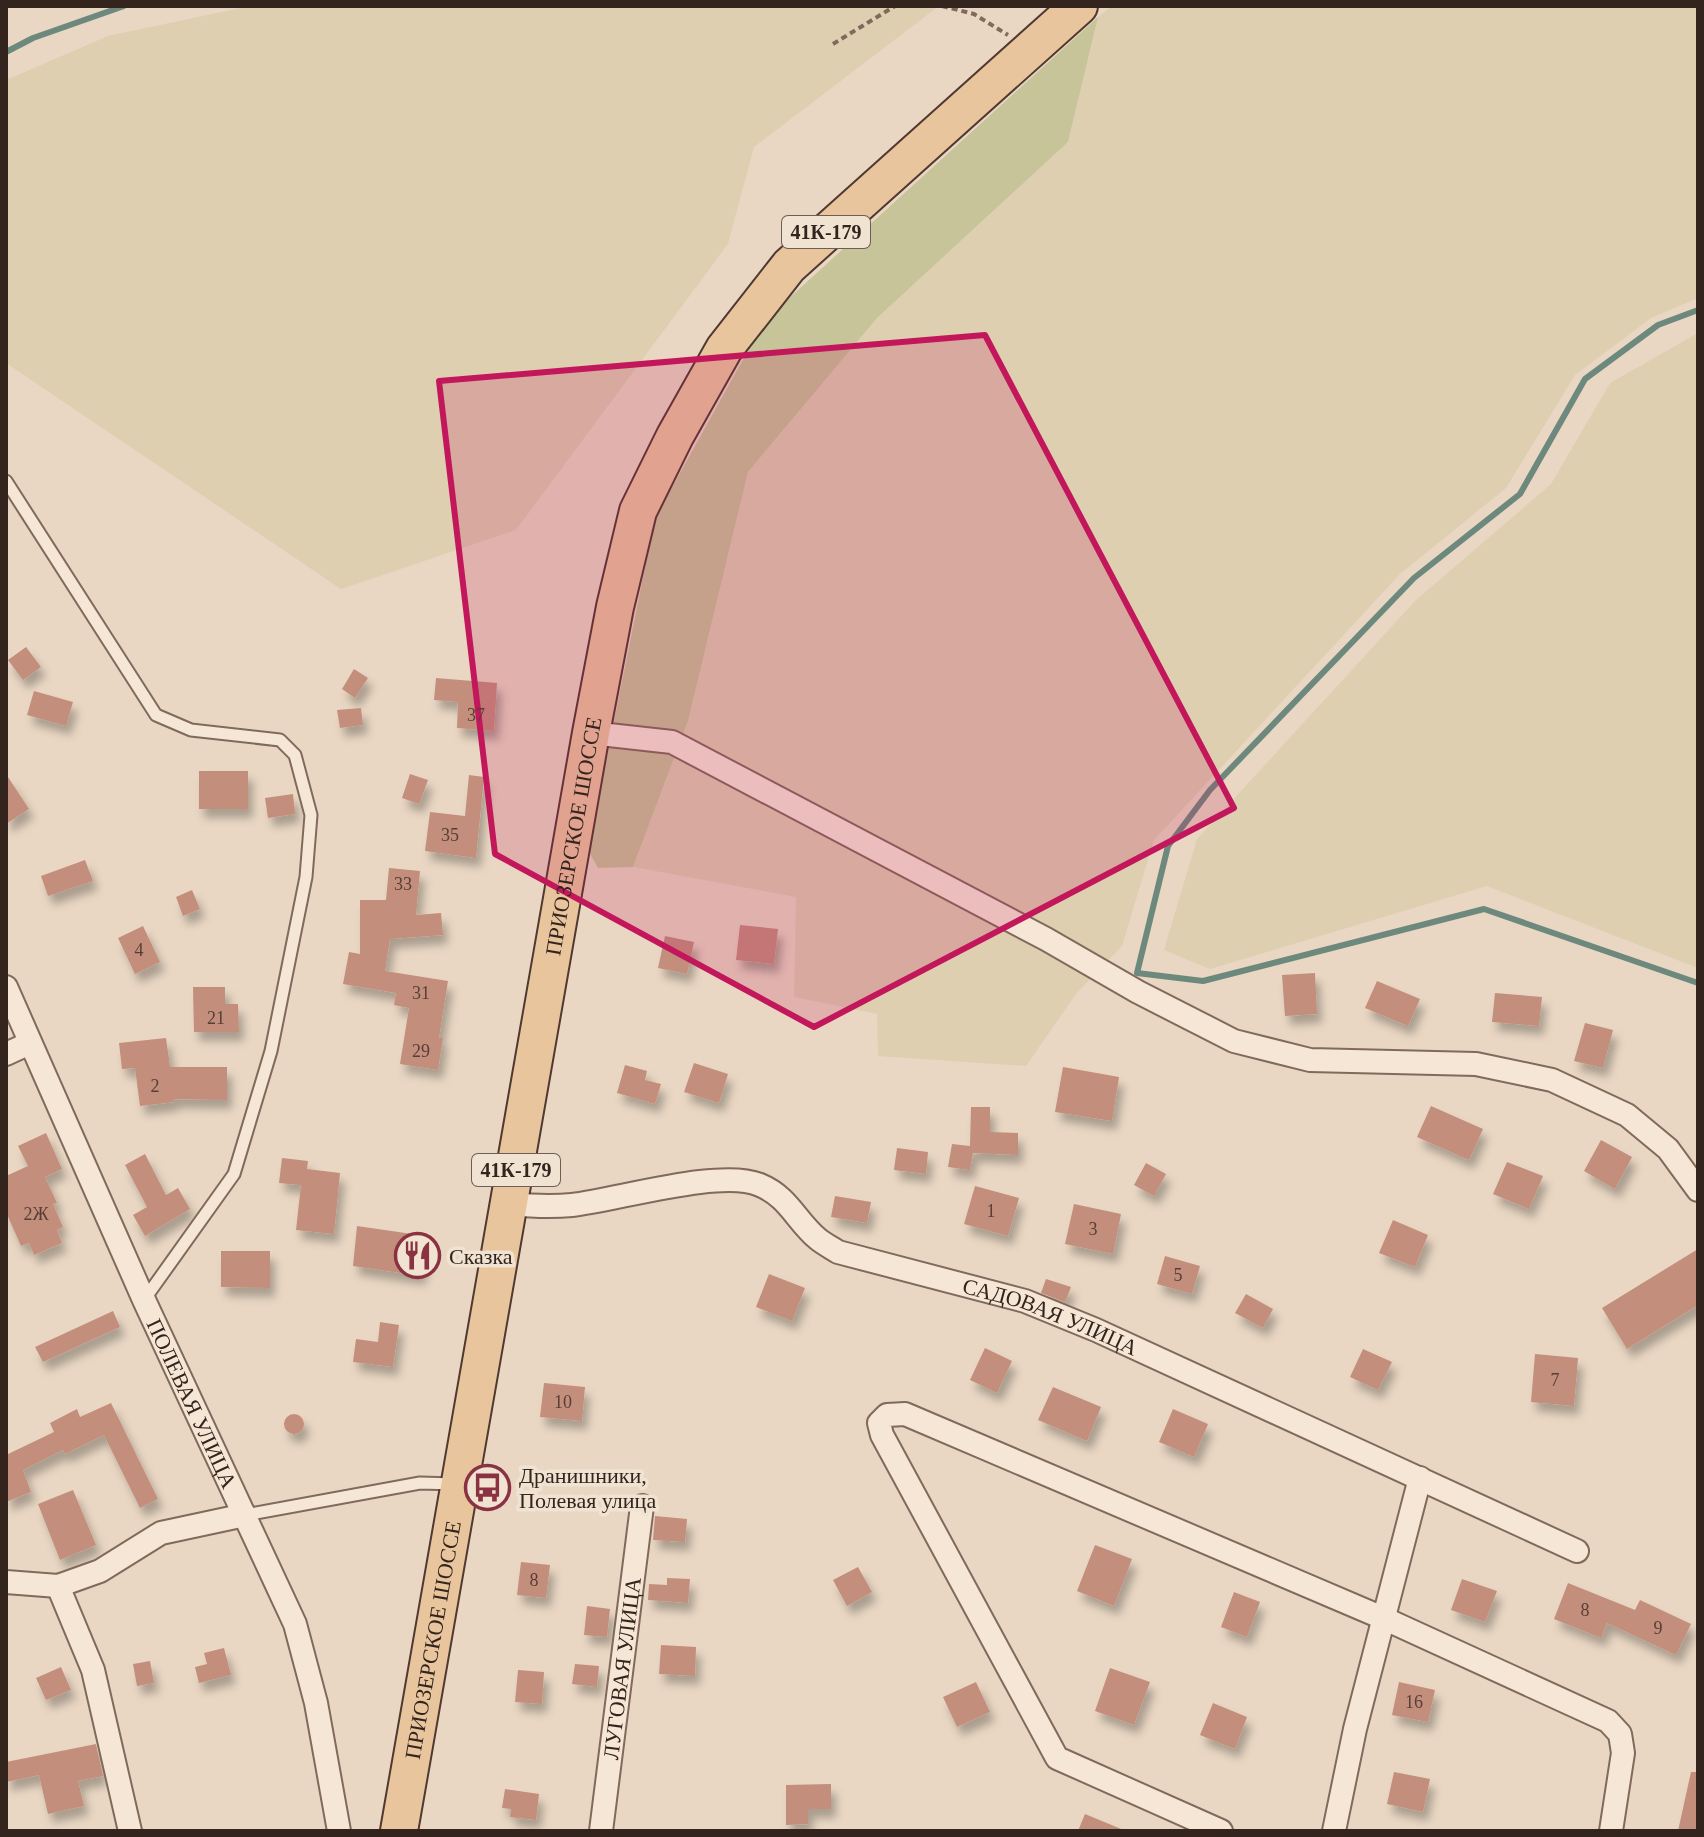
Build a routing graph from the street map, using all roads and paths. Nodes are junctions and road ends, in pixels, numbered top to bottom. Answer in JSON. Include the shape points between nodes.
{"nodes":[{"id":1,"x":895,"y":6,"type":"edge"},
{"id":2,"x":942,"y":6,"type":"edge"},
{"id":3,"x":1079,"y":6,"type":"edge"},
{"id":4,"x":833,"y":44,"type":"dead end"},
{"id":5,"x":1027,"y":52,"type":"junction"},
{"id":6,"x":6,"y":481,"type":"edge"},
{"id":7,"x":591,"y":733,"type":"junction"},
{"id":8,"x":6,"y":987,"type":"edge"},
{"id":9,"x":30,"y":1043,"type":"junction"},
{"id":10,"x":6,"y":1054,"type":"edge"},
{"id":11,"x":1698,"y":1190,"type":"edge"},
{"id":12,"x":511,"y":1204,"type":"junction"},
{"id":13,"x":144,"y":1300,"type":"junction"},
{"id":14,"x":1420,"y":1478,"type":"junction"},
{"id":15,"x":460,"y":1484,"type":"junction"},
{"id":16,"x":642,"y":1506,"type":"dead end"},
{"id":17,"x":245,"y":1515,"type":"junction"},
{"id":18,"x":1577,"y":1551,"type":"dead end"},
{"id":19,"x":6,"y":1582,"type":"edge"},
{"id":20,"x":58,"y":1586,"type":"junction"},
{"id":21,"x":1383,"y":1618,"type":"junction"},
{"id":22,"x":130,"y":1831,"type":"edge"},
{"id":23,"x":339,"y":1831,"type":"edge"},
{"id":24,"x":399,"y":1831,"type":"edge"},
{"id":25,"x":601,"y":1831,"type":"edge"},
{"id":26,"x":1221,"y":1831,"type":"edge"},
{"id":27,"x":1334,"y":1831,"type":"edge"},
{"id":28,"x":1611,"y":1831,"type":"edge"}],
"edges":[{"from":1,"to":4,"type":"path"},
{"from":2,"to":5,"type":"path","via":[[974,14]]},
{"from":3,"to":5,"type":"main road","name":"ПРИОЗЕРСКОЕ ШОССЕ","number":"41К-179"},
{"from":5,"to":7,"type":"main road","name":"ПРИОЗЕРСКОЕ ШОССЕ","number":"41К-179","via":[[789,266],[724,349],[638,511]]},
{"from":6,"to":13,"type":"lane","via":[[156,715],[191,730],[280,740],[295,755],[311,815],[306,877],[271,1051],[234,1174]]},
{"from":7,"to":11,"type":"street","via":[[672,742],[1234,1041],[1310,1060],[1476,1064],[1552,1080],[1627,1115],[1668,1149]]},
{"from":7,"to":12,"type":"main road","name":"ПРИОЗЕРСКОЕ ШОССЕ","number":"41К-179"},
{"from":8,"to":9,"type":"street","name":"ПОЛЕВАЯ УЛИЦА"},
{"from":9,"to":10,"type":"street"},
{"from":9,"to":13,"type":"street","name":"ПОЛЕВАЯ УЛИЦА"},
{"from":12,"to":14,"type":"street","name":"САДОВАЯ УЛИЦА","via":[[574,1205],[679,1185],[758,1184],[786,1201],[817,1238],[838,1252],[1025,1301]]},
{"from":12,"to":15,"type":"main road","name":"ПРИОЗЕРСКОЕ ШОССЕ","number":"41К-179"},
{"from":13,"to":17,"type":"street","name":"ПОЛЕВАЯ УЛИЦА"},
{"from":14,"to":18,"type":"street","name":"САДОВАЯ УЛИЦА"},
{"from":14,"to":21,"type":"street"},
{"from":15,"to":17,"type":"lane","via":[[420,1483]]},
{"from":15,"to":24,"type":"main road","name":"ПРИОЗЕРСКОЕ ШОССЕ","number":"41К-179"},
{"from":16,"to":25,"type":"street","name":"ЛУГОВАЯ УЛИЦА"},
{"from":17,"to":20,"type":"street","via":[[161,1533],[100,1571]]},
{"from":17,"to":23,"type":"street","name":"ПОЛЕВАЯ УЛИЦА","via":[[295,1624],[316,1703]]},
{"from":19,"to":20,"type":"street"},
{"from":20,"to":22,"type":"street","via":[[93,1670]]},
{"from":21,"to":26,"type":"street","via":[[905,1414],[887,1415],[879,1423],[1057,1758]]},
{"from":21,"to":27,"type":"street"},
{"from":21,"to":28,"type":"street","via":[[1608,1721],[1620,1734],[1623,1753]]}]}
